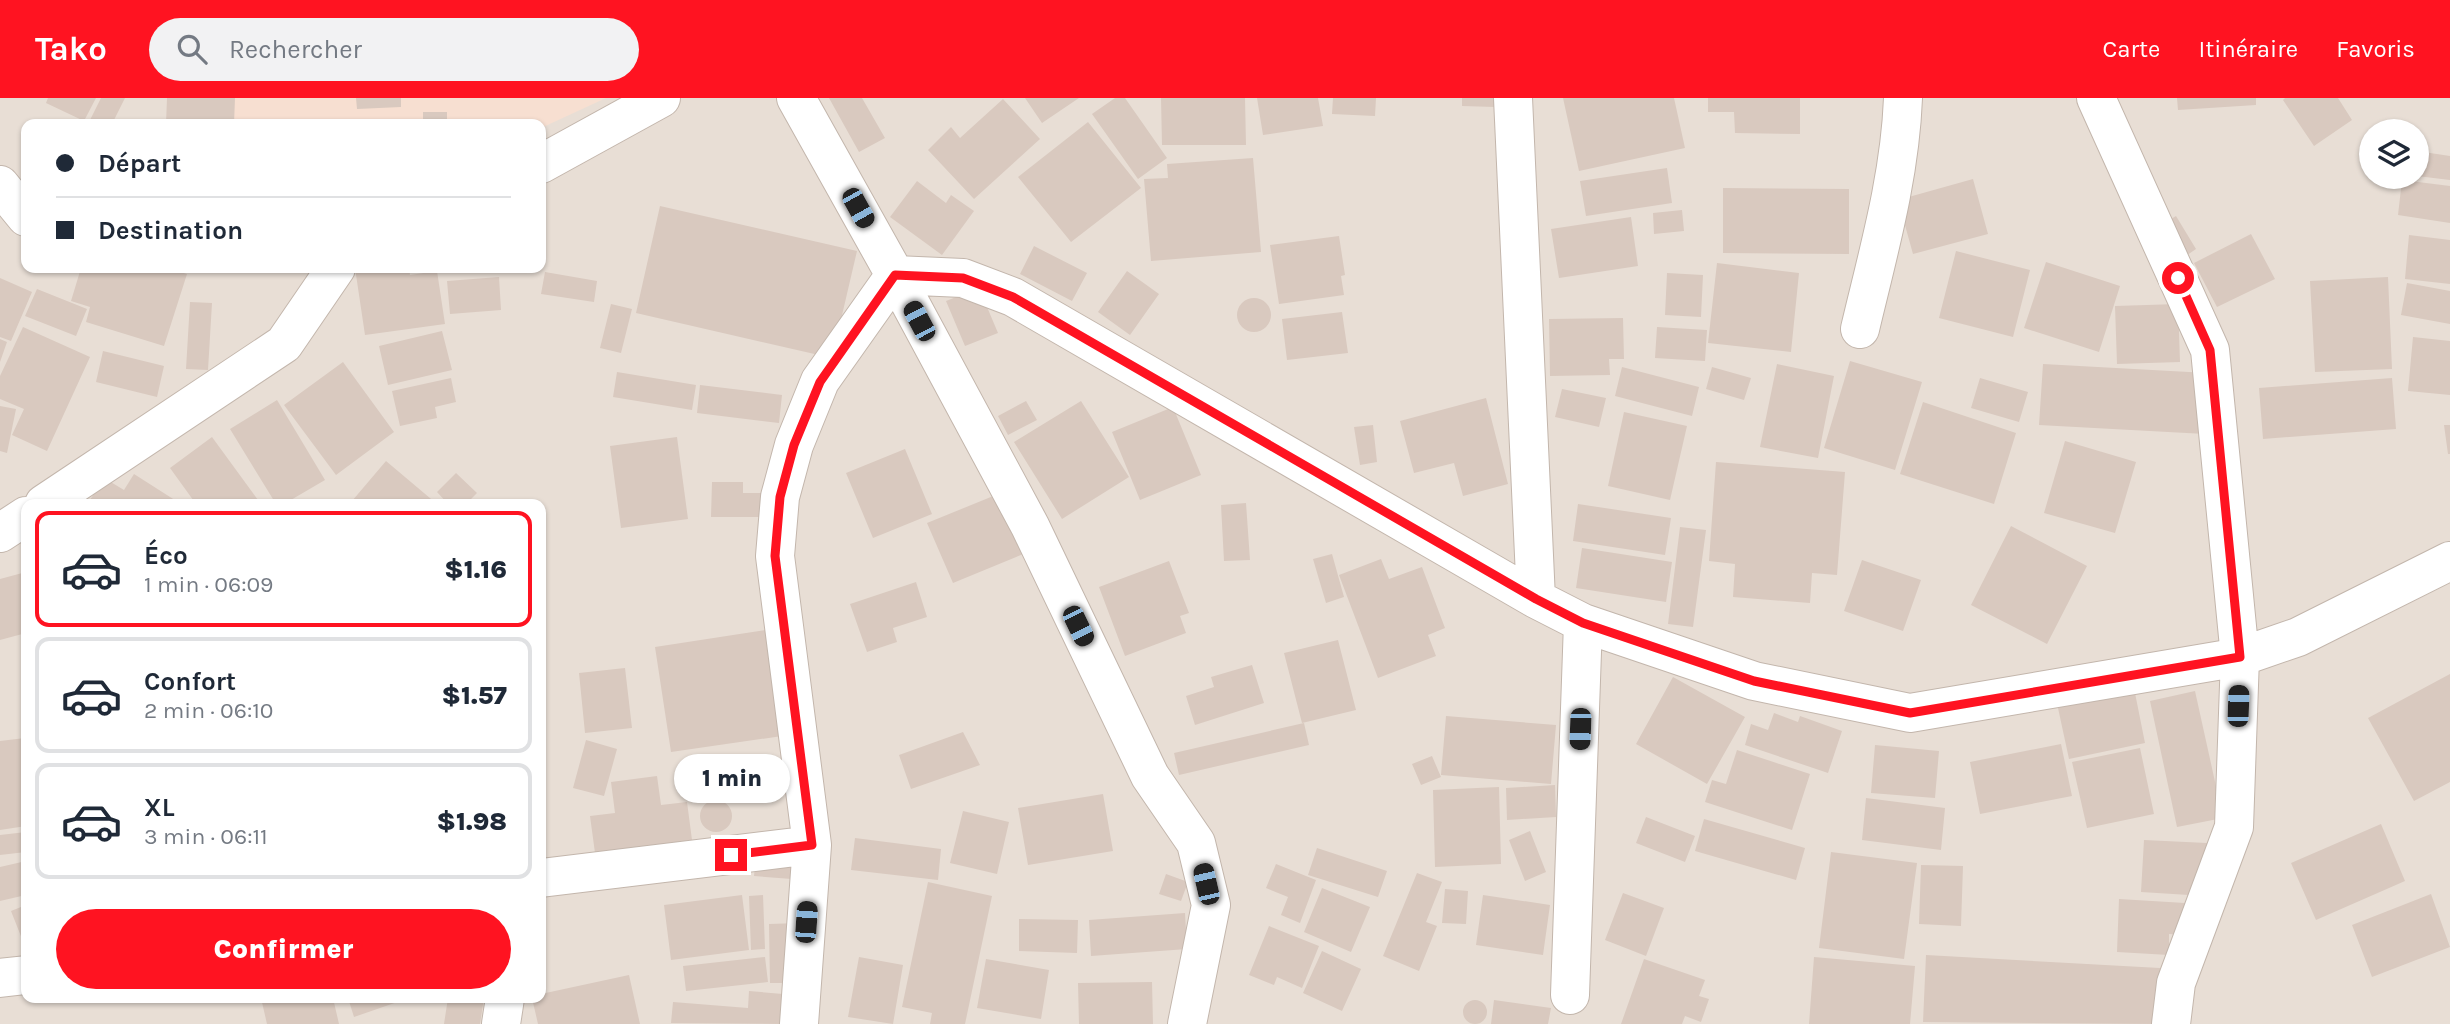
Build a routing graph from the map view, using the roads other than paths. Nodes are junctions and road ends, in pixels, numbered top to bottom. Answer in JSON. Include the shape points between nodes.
{"nodes":[{"id":1,"x":661,"y":98,"type":"edge"},
{"id":2,"x":796,"y":98,"type":"edge"},
{"id":3,"x":1513,"y":98,"type":"edge"},
{"id":4,"x":1903,"y":98,"type":"edge"},
{"id":5,"x":2096,"y":98,"type":"edge"},
{"id":6,"x":546,"y":161,"type":"edge"},
{"id":7,"x":0,"y":185,"type":"edge"},
{"id":8,"x":21,"y":211,"type":"edge"},
{"id":9,"x":333,"y":273,"type":"edge"},
{"id":10,"x":895,"y":275,"type":"junction"},
{"id":11,"x":1860,"y":329,"type":"dead end"},
{"id":12,"x":52,"y":499,"type":"edge"},
{"id":13,"x":21,"y":519,"type":"edge"},
{"id":14,"x":0,"y":533,"type":"edge"},
{"id":15,"x":2450,"y":561,"type":"edge"},
{"id":16,"x":1536,"y":599,"type":"junction"},
{"id":17,"x":1583,"y":623,"type":"junction"},
{"id":18,"x":2240,"y":657,"type":"junction"},
{"id":19,"x":812,"y":845,"type":"junction"},
{"id":20,"x":546,"y":877,"type":"edge"},
{"id":21,"x":21,"y":976,"type":"edge"},
{"id":22,"x":0,"y":978,"type":"edge"},
{"id":23,"x":1570,"y":995,"type":"dead end"},
{"id":24,"x":504,"y":1003,"type":"edge"},
{"id":25,"x":501,"y":1024,"type":"edge"},
{"id":26,"x":799,"y":1024,"type":"edge"},
{"id":27,"x":1187,"y":1024,"type":"edge"},
{"id":28,"x":2171,"y":1024,"type":"edge"}],
"edges":[{"from":1,"to":6,"type":"street"},
{"from":2,"to":10,"type":"street"},
{"from":3,"to":16,"type":"street"},
{"from":4,"to":11,"type":"street","via":[[1892,192]]},
{"from":5,"to":18,"type":"street","via":[[2210,350]]},
{"from":7,"to":8,"type":"street"},
{"from":9,"to":12,"type":"street","via":[[284,344]]},
{"from":10,"to":16,"type":"street","via":[[963,278],[1013,297]]},
{"from":10,"to":19,"type":"street","via":[[820,382],[794,445],[780,497],[775,556]]},
{"from":10,"to":27,"type":"street","via":[[1030,526],[1150,776],[1196,843],[1211,905]]},
{"from":13,"to":14,"type":"street"},
{"from":15,"to":18,"type":"street","via":[[2298,637]]},
{"from":16,"to":17,"type":"street"},
{"from":17,"to":18,"type":"street","via":[[1754,681],[1910,713]]},
{"from":17,"to":23,"type":"street"},
{"from":18,"to":28,"type":"street","via":[[2234,827],[2176,983]]},
{"from":19,"to":20,"type":"street"},
{"from":19,"to":26,"type":"street"},
{"from":21,"to":22,"type":"street"},
{"from":24,"to":25,"type":"street"}]}
